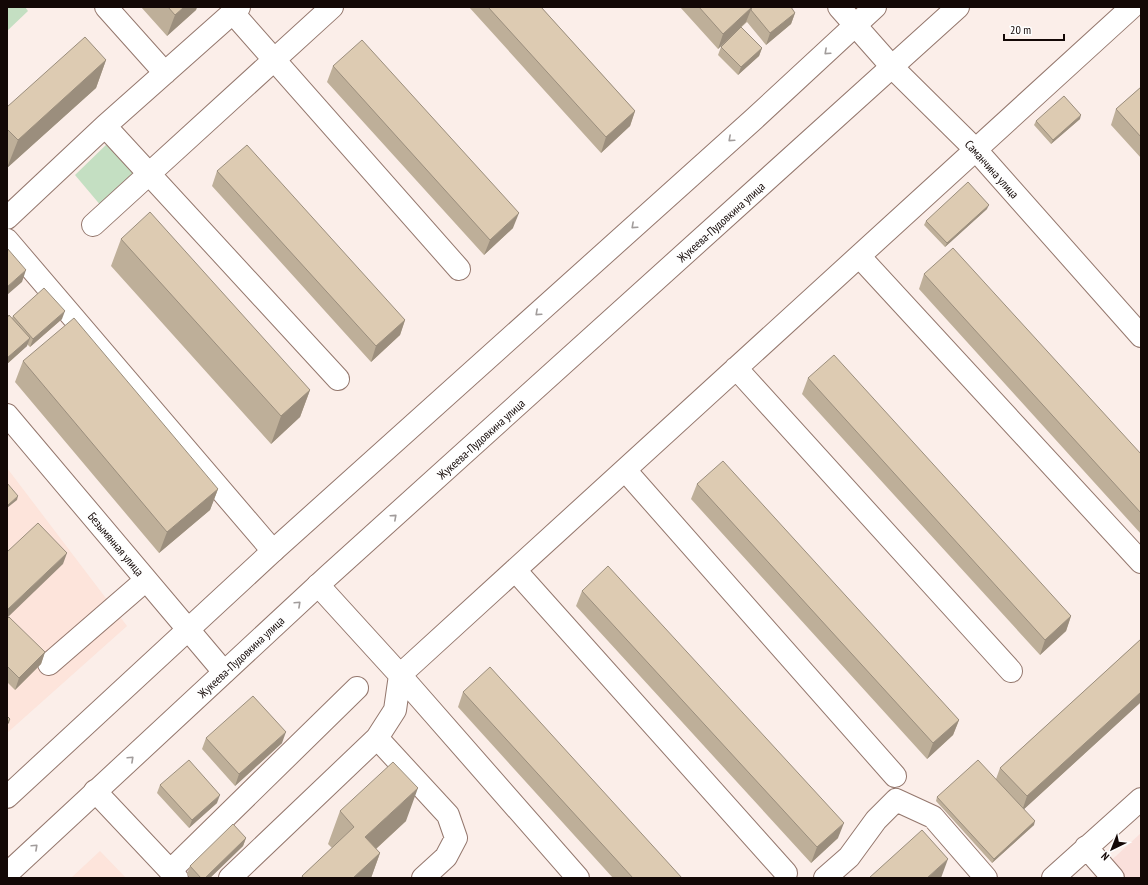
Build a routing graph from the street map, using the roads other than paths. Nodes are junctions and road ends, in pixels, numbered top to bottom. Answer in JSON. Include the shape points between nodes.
{"nodes":[{"id":1,"x":106,"y":7,"type":"edge"},
{"id":2,"x":332,"y":7,"type":"edge"},
{"id":3,"x":839,"y":7,"type":"edge"},
{"id":4,"x":875,"y":7,"type":"edge"},
{"id":5,"x":958,"y":7,"type":"edge"},
{"id":6,"x":1132,"y":7,"type":"edge"},
{"id":7,"x":236,"y":10,"type":"edge"},
{"id":8,"x":856,"y":26,"type":"junction"},
{"id":9,"x":274,"y":60,"type":"junction"},
{"id":10,"x":893,"y":68,"type":"junction"},
{"id":11,"x":165,"y":73,"type":"junction"},
{"id":12,"x":105,"y":126,"type":"junction"},
{"id":13,"x":976,"y":150,"type":"junction"},
{"id":14,"x":149,"y":174,"type":"junction"},
{"id":15,"x":7,"y":218,"type":"edge"},
{"id":16,"x":93,"y":225,"type":"dead end"},
{"id":17,"x":7,"y":240,"type":"edge"},
{"id":18,"x":859,"y":256,"type":"junction"},
{"id":19,"x":459,"y":269,"type":"dead end"},
{"id":20,"x":1141,"y":336,"type":"edge"},
{"id":21,"x":736,"y":368,"type":"junction"},
{"id":22,"x":338,"y":379,"type":"dead end"},
{"id":23,"x":7,"y":415,"type":"edge"},
{"id":24,"x":625,"y":470,"type":"junction"},
{"id":25,"x":274,"y":551,"type":"junction"},
{"id":26,"x":1141,"y":562,"type":"edge"},
{"id":27,"x":515,"y":570,"type":"junction"},
{"id":28,"x":146,"y":580,"type":"junction"},
{"id":29,"x":318,"y":586,"type":"junction"},
{"id":30,"x":188,"y":630,"type":"junction"},
{"id":31,"x":49,"y":664,"type":"dead end"},
{"id":32,"x":1011,"y":671,"type":"dead end"},
{"id":33,"x":224,"y":672,"type":"junction"},
{"id":34,"x":400,"y":676,"type":"junction"},
{"id":35,"x":357,"y":688,"type":"dead end"},
{"id":36,"x":377,"y":738,"type":"junction"},
{"id":37,"x":895,"y":776,"type":"dead end"},
{"id":38,"x":96,"y":791,"type":"junction"},
{"id":39,"x":7,"y":797,"type":"edge"},
{"id":40,"x":1141,"y":799,"type":"edge"},
{"id":41,"x":1086,"y":847,"type":"junction"},
{"id":42,"x":786,"y":873,"type":"dead end"},
{"id":43,"x":7,"y":874,"type":"edge"},
{"id":44,"x":173,"y":874,"type":"edge"},
{"id":45,"x":230,"y":878,"type":"edge"},
{"id":46,"x":423,"y":878,"type":"edge"},
{"id":47,"x":578,"y":878,"type":"edge"},
{"id":48,"x":825,"y":878,"type":"edge"},
{"id":49,"x":986,"y":878,"type":"edge"},
{"id":50,"x":1053,"y":878,"type":"edge"},
{"id":51,"x":1113,"y":878,"type":"edge"}],
"edges":[{"from":1,"to":11,"type":"main road"},
{"from":2,"to":9,"type":"main road"},
{"from":3,"to":8,"type":"main road","name":"Саманчина улица"},
{"from":4,"to":8,"type":"main road"},
{"from":5,"to":10,"type":"main road","name":"Жукеева-Пудовкина улица"},
{"from":6,"to":13,"type":"main road"},
{"from":7,"to":9,"type":"main road"},
{"from":7,"to":11,"type":"main road"},
{"from":8,"to":10,"type":"main road","name":"Саманчина улица"},
{"from":8,"to":25,"type":"main road","one_way":true},
{"from":9,"to":14,"type":"main road"},
{"from":9,"to":19,"type":"main road"},
{"from":10,"to":13,"type":"main road","name":"Саманчина улица"},
{"from":29,"to":10,"type":"main road","name":"Жукеева-Пудовкина улица","one_way":true},
{"from":11,"to":12,"type":"main road"},
{"from":12,"to":14,"type":"main road"},
{"from":12,"to":15,"type":"main road"},
{"from":13,"to":18,"type":"main road"},
{"from":13,"to":20,"type":"main road","name":"Саманчина улица"},
{"from":14,"to":16,"type":"main road"},
{"from":14,"to":22,"type":"main road"},
{"from":17,"to":25,"type":"main road"},
{"from":18,"to":21,"type":"main road"},
{"from":18,"to":26,"type":"main road"},
{"from":21,"to":24,"type":"main road"},
{"from":21,"to":32,"type":"main road"},
{"from":23,"to":28,"type":"main road","name":"Безымянная улица"},
{"from":24,"to":27,"type":"main road"},
{"from":24,"to":37,"type":"main road"},
{"from":25,"to":30,"type":"main road"},
{"from":27,"to":34,"type":"main road"},
{"from":27,"to":42,"type":"main road"},
{"from":28,"to":30,"type":"main road","name":"Безымянная улица"},
{"from":28,"to":31,"type":"main road"},
{"from":33,"to":29,"type":"main road","name":"Жукеева-Пудовкина улица","one_way":true},
{"from":29,"to":34,"type":"main road"},
{"from":30,"to":33,"type":"main road","name":"Безымянная улица"},
{"from":30,"to":39,"type":"main road"},
{"from":38,"to":33,"type":"main road","name":"Жукеева-Пудовкина улица","one_way":true},
{"from":34,"to":36,"type":"main road","via":[[394,710]]},
{"from":34,"to":47,"type":"main road"},
{"from":35,"to":44,"type":"main road"},
{"from":36,"to":45,"type":"main road"},
{"from":36,"to":46,"type":"main road","via":[[448,815],[456,838],[446,857]]},
{"from":43,"to":38,"type":"main road","name":"Жукеева-Пудовкина улица","one_way":true},
{"from":38,"to":44,"type":"main road"},
{"from":40,"to":41,"type":"main road"},
{"from":41,"to":50,"type":"main road"},
{"from":41,"to":51,"type":"main road"},
{"from":48,"to":49,"type":"main road","via":[[849,857],[876,820],[896,800],[933,817]]}]}
